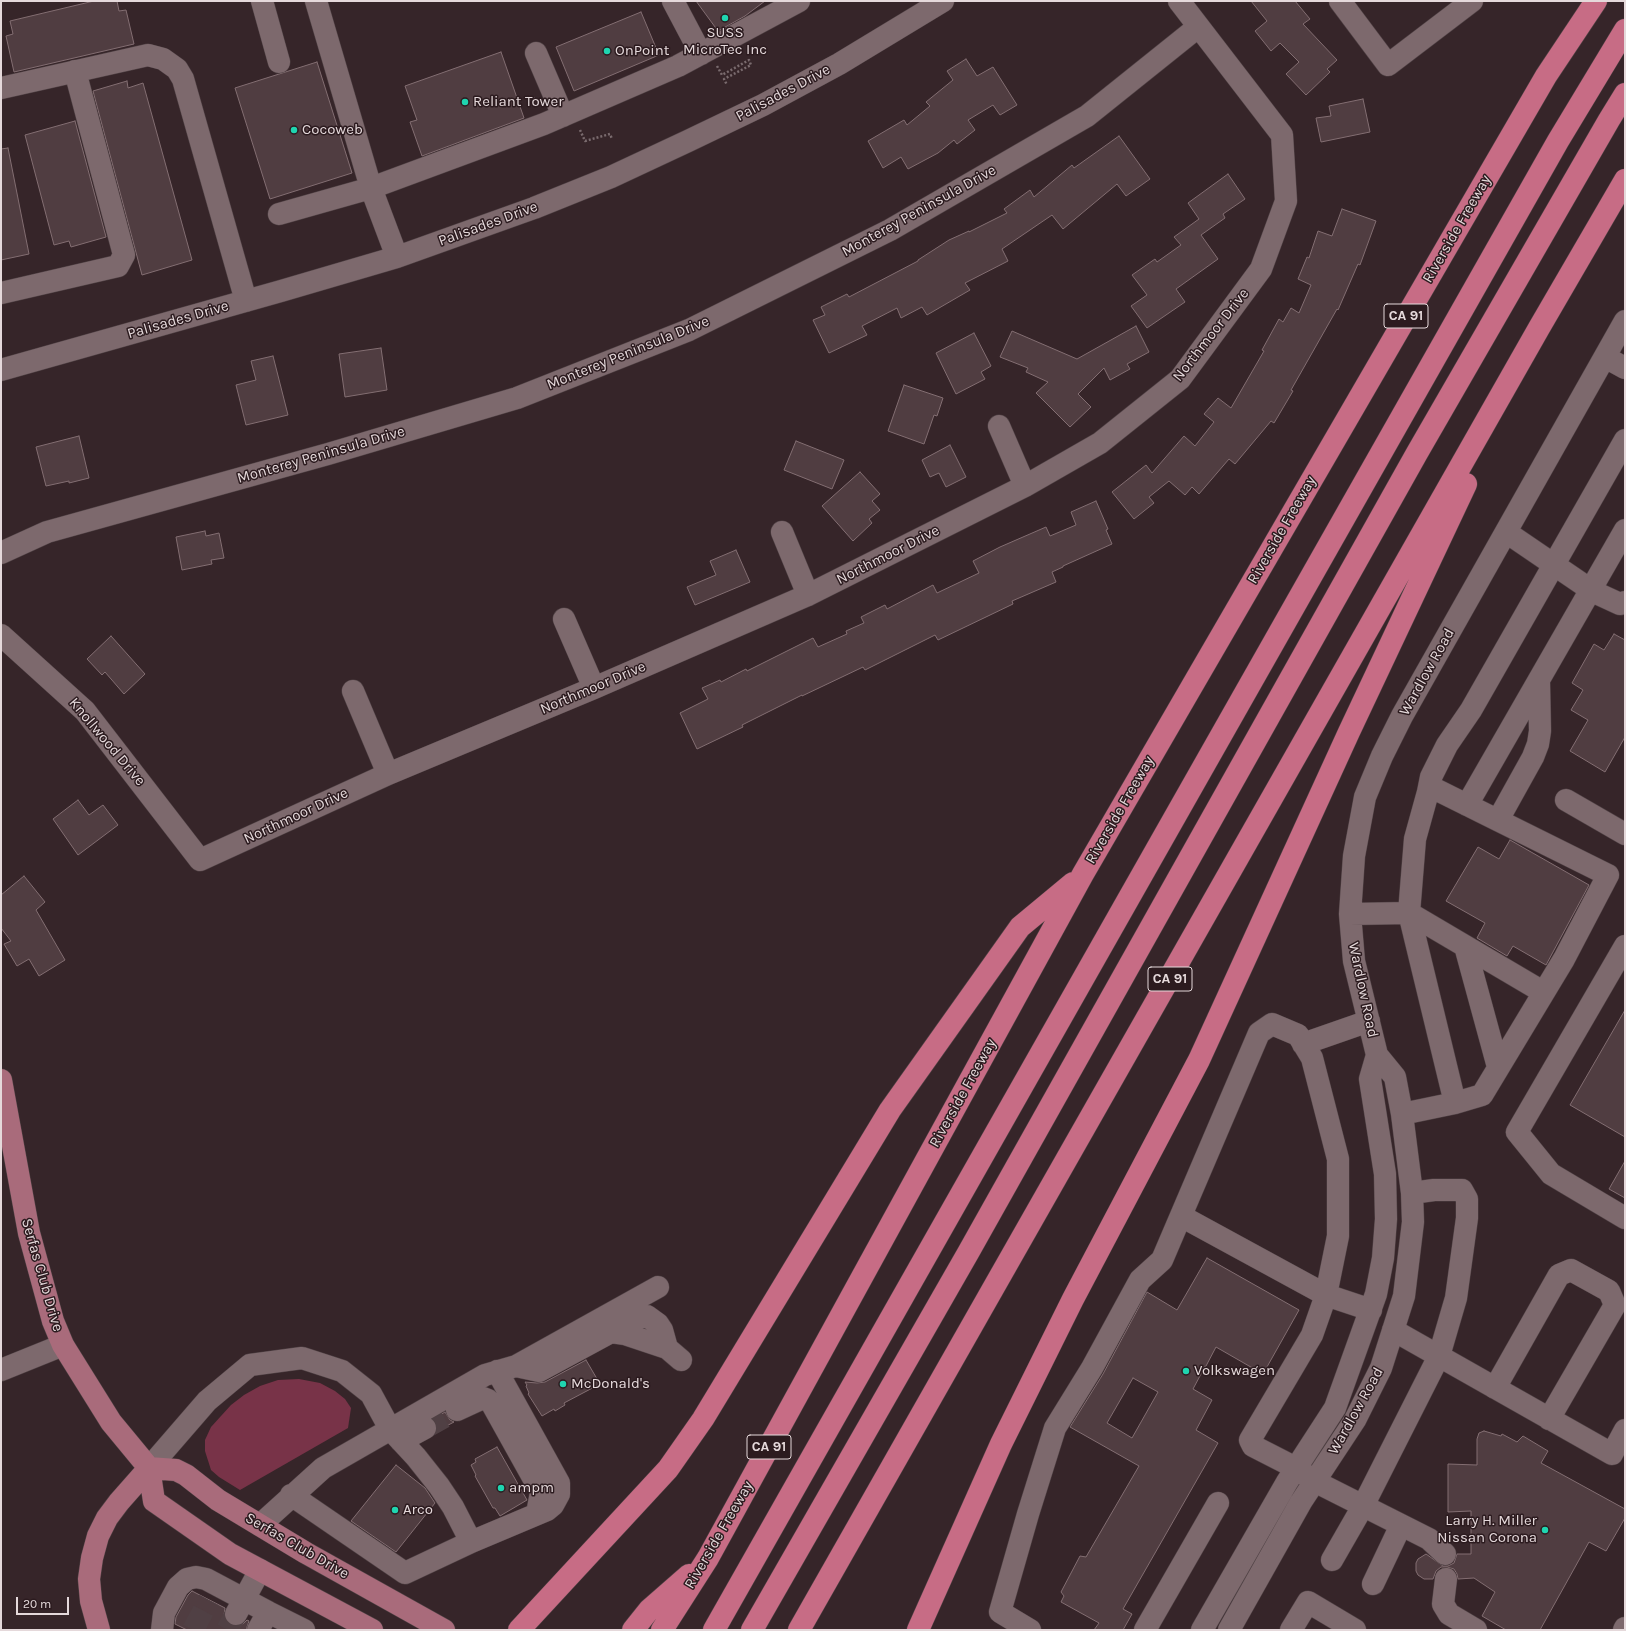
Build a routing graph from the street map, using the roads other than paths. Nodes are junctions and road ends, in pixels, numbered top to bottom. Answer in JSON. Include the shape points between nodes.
{"nodes":[{"id":1,"x":262,"y":1,"type":"edge"},
{"id":2,"x":316,"y":1,"type":"edge"},
{"id":3,"x":673,"y":1,"type":"edge"},
{"id":4,"x":799,"y":1,"type":"edge"},
{"id":5,"x":943,"y":1,"type":"edge"},
{"id":6,"x":1179,"y":1,"type":"edge"},
{"id":7,"x":1340,"y":1,"type":"edge"},
{"id":8,"x":1472,"y":1,"type":"edge"},
{"id":9,"x":1596,"y":1,"type":"edge"},
{"id":10,"x":1198,"y":27,"type":"junction"},
{"id":11,"x":1625,"y":30,"type":"edge"},
{"id":12,"x":536,"y":53,"type":"dead end"},
{"id":13,"x":701,"y":54,"type":"junction"},
{"id":14,"x":279,"y":62,"type":"dead end"},
{"id":15,"x":75,"y":71,"type":"junction"},
{"id":16,"x":1,"y":88,"type":"edge"},
{"id":17,"x":1625,"y":94,"type":"edge"},
{"id":18,"x":564,"y":116,"type":"junction"},
{"id":19,"x":1625,"y":180,"type":"edge"},
{"id":20,"x":371,"y":188,"type":"junction"},
{"id":21,"x":279,"y":214,"type":"dead end"},
{"id":22,"x":397,"y":257,"type":"junction"},
{"id":23,"x":1,"y":293,"type":"edge"},
{"id":24,"x":246,"y":301,"type":"junction"},
{"id":25,"x":1625,"y":321,"type":"edge"},
{"id":26,"x":1539,"y":328,"type":"junction"},
{"id":27,"x":1605,"y":356,"type":"junction"},
{"id":28,"x":1625,"y":368,"type":"edge"},
{"id":29,"x":1,"y":370,"type":"edge"},
{"id":30,"x":999,"y":426,"type":"dead end"},
{"id":31,"x":1625,"y":440,"type":"edge"},
{"id":32,"x":1025,"y":486,"type":"junction"},
{"id":33,"x":1625,"y":530,"type":"edge"},
{"id":34,"x":782,"y":532,"type":"dead end"},
{"id":35,"x":1506,"y":532,"type":"junction"},
{"id":36,"x":1,"y":553,"type":"edge"},
{"id":37,"x":1553,"y":564,"type":"junction"},
{"id":38,"x":1590,"y":590,"type":"junction"},
{"id":39,"x":808,"y":595,"type":"junction"},
{"id":40,"x":1623,"y":600,"type":"edge"},
{"id":41,"x":564,"y":619,"type":"dead end"},
{"id":42,"x":1,"y":635,"type":"edge"},
{"id":43,"x":1539,"y":680,"type":"junction"},
{"id":44,"x":594,"y":688,"type":"junction"},
{"id":45,"x":353,"y":691,"type":"dead end"},
{"id":46,"x":388,"y":774,"type":"junction"},
{"id":47,"x":1428,"y":792,"type":"junction"},
{"id":48,"x":1566,"y":800,"type":"dead end"},
{"id":49,"x":1467,"y":805,"type":"junction"},
{"id":50,"x":1498,"y":820,"type":"junction"},
{"id":51,"x":1625,"y":834,"type":"edge"},
{"id":52,"x":200,"y":860,"type":"joint"},
{"id":53,"x":1083,"y":874,"type":"junction"},
{"id":54,"x":1409,"y":913,"type":"junction"},
{"id":55,"x":1350,"y":914,"type":"junction"},
{"id":56,"x":1465,"y":946,"type":"junction"},
{"id":57,"x":1625,"y":946,"type":"edge"},
{"id":58,"x":1544,"y":992,"type":"junction"},
{"id":59,"x":1368,"y":1021,"type":"junction"},
{"id":60,"x":1303,"y":1044,"type":"junction"},
{"id":61,"x":1377,"y":1055,"type":"junction"},
{"id":62,"x":1498,"y":1067,"type":"junction"},
{"id":63,"x":1,"y":1080,"type":"edge"},
{"id":64,"x":1455,"y":1103,"type":"junction"},
{"id":65,"x":1402,"y":1114,"type":"junction"},
{"id":66,"x":1412,"y":1193,"type":"junction"},
{"id":67,"x":1181,"y":1216,"type":"junction"},
{"id":68,"x":1625,"y":1218,"type":"edge"},
{"id":69,"x":1386,"y":1220,"type":"junction"},
{"id":70,"x":1413,"y":1222,"type":"junction"},
{"id":71,"x":658,"y":1287,"type":"dead end"},
{"id":72,"x":1326,"y":1295,"type":"junction"},
{"id":73,"x":1371,"y":1310,"type":"junction"},
{"id":74,"x":1393,"y":1330,"type":"junction"},
{"id":75,"x":63,"y":1345,"type":"junction"},
{"id":76,"x":674,"y":1354,"type":"dead end"},
{"id":77,"x":1439,"y":1356,"type":"junction"},
{"id":78,"x":506,"y":1368,"type":"junction"},
{"id":79,"x":1,"y":1370,"type":"edge"},
{"id":80,"x":1495,"y":1388,"type":"junction"},
{"id":81,"x":457,"y":1410,"type":"tunnel mouth"},
{"id":82,"x":1550,"y":1419,"type":"junction"},
{"id":83,"x":425,"y":1428,"type":"tunnel mouth"},
{"id":84,"x":1625,"y":1430,"type":"edge"},
{"id":85,"x":395,"y":1435,"type":"junction"},
{"id":86,"x":1619,"y":1457,"type":"edge"},
{"id":87,"x":149,"y":1468,"type":"junction"},
{"id":88,"x":1296,"y":1468,"type":"junction"},
{"id":89,"x":1314,"y":1482,"type":"junction"},
{"id":90,"x":291,"y":1495,"type":"junction"},
{"id":91,"x":1218,"y":1503,"type":"dead end"},
{"id":92,"x":1363,"y":1506,"type":"junction"},
{"id":93,"x":537,"y":1514,"type":"junction"},
{"id":94,"x":260,"y":1525,"type":"junction"},
{"id":95,"x":1402,"y":1525,"type":"junction"},
{"id":96,"x":471,"y":1542,"type":"junction"},
{"id":97,"x":1445,"y":1554,"type":"dead end"},
{"id":98,"x":708,"y":1558,"type":"junction"},
{"id":99,"x":1332,"y":1560,"type":"dead end"},
{"id":100,"x":260,"y":1570,"type":"junction"},
{"id":101,"x":1446,"y":1579,"type":"dead end"},
{"id":102,"x":1373,"y":1584,"type":"dead end"},
{"id":103,"x":240,"y":1606,"type":"junction"},
{"id":104,"x":263,"y":1621,"type":"edge"},
{"id":105,"x":99,"y":1630,"type":"edge"},
{"id":106,"x":162,"y":1630,"type":"edge"},
{"id":107,"x":304,"y":1630,"type":"edge"},
{"id":108,"x":372,"y":1630,"type":"edge"},
{"id":109,"x":444,"y":1630,"type":"edge"},
{"id":110,"x":519,"y":1630,"type":"edge"},
{"id":111,"x":633,"y":1630,"type":"edge"},
{"id":112,"x":662,"y":1630,"type":"edge"},
{"id":113,"x":714,"y":1630,"type":"edge"},
{"id":114,"x":752,"y":1630,"type":"edge"},
{"id":115,"x":799,"y":1630,"type":"edge"},
{"id":116,"x":918,"y":1630,"type":"edge"},
{"id":117,"x":1030,"y":1630,"type":"edge"},
{"id":118,"x":1145,"y":1630,"type":"edge"},
{"id":119,"x":1202,"y":1630,"type":"edge"},
{"id":120,"x":1229,"y":1630,"type":"edge"},
{"id":121,"x":1291,"y":1630,"type":"edge"},
{"id":122,"x":1355,"y":1630,"type":"edge"},
{"id":123,"x":1476,"y":1630,"type":"edge"}],
"edges":[{"from":1,"to":14,"type":"street"},
{"from":2,"to":20,"type":"street"},
{"from":3,"to":13,"type":"street"},
{"from":4,"to":13,"type":"street"},
{"from":5,"to":22,"type":"street","name":"Palisades Drive","via":[[839,64],[688,141],[534,208]]},
{"from":6,"to":10,"type":"street","name":"Northmoor Drive"},
{"from":7,"to":8,"type":"street","via":[[1388,65]]},
{"from":9,"to":53,"type":"highway","name":"Riverside Freeway","number":"CA 91","via":[[1546,76]]},
{"from":10,"to":32,"type":"street","name":"Northmoor Drive","via":[[1282,135],[1286,201],[1261,269],[1180,379],[1100,443]]},
{"from":10,"to":36,"type":"street","name":"Monterey Peninsula Drive","via":[[1087,116],[890,230],[689,330],[517,398],[47,532]]},
{"from":11,"to":113,"type":"highway","via":[[1558,141]]},
{"from":12,"to":18,"type":"street"},
{"from":13,"to":18,"type":"street"},
{"from":15,"to":16,"type":"street"},
{"from":15,"to":23,"type":"street","via":[[124,255],[118,266]]},
{"from":15,"to":24,"type":"street","via":[[148,55],[163,59],[177,69],[183,79]]},
{"from":17,"to":114,"type":"highway","via":[[1417,453],[968,1252]]},
{"from":18,"to":20,"type":"street"},
{"from":19,"to":26,"type":"highway","number":"CA 91"},
{"from":20,"to":21,"type":"street"},
{"from":20,"to":22,"type":"street"},
{"from":22,"to":24,"type":"street","name":"Palisades Drive"},
{"from":24,"to":29,"type":"street","name":"Palisades Drive"},
{"from":25,"to":27,"type":"street","name":"Wardlow Road"},
{"from":26,"to":115,"type":"highway","number":"CA 91"},
{"from":26,"to":116,"type":"highway","via":[[1349,732],[1199,1060],[1073,1299],[1001,1444]]},
{"from":27,"to":28,"type":"street"},
{"from":27,"to":35,"type":"street","name":"Wardlow Road"},
{"from":30,"to":32,"type":"street"},
{"from":31,"to":37,"type":"street"},
{"from":32,"to":39,"type":"street","name":"Northmoor Drive"},
{"from":33,"to":38,"type":"street"},
{"from":34,"to":39,"type":"street"},
{"from":35,"to":37,"type":"street"},
{"from":35,"to":55,"type":"street","name":"Wardlow Road","via":[[1402,716],[1365,797],[1354,856]]},
{"from":37,"to":38,"type":"street"},
{"from":37,"to":47,"type":"street","via":[[1471,710],[1447,745],[1431,777]]},
{"from":38,"to":40,"type":"street"},
{"from":38,"to":43,"type":"street"},
{"from":39,"to":44,"type":"street","name":"Northmoor Drive"},
{"from":41,"to":44,"type":"street"},
{"from":42,"to":52,"type":"street","name":"Knollwood Drive","via":[[85,711]]},
{"from":43,"to":49,"type":"street"},
{"from":43,"to":50,"type":"street","via":[[1538,744]]},
{"from":44,"to":46,"type":"street","name":"Northmoor Drive"},
{"from":45,"to":46,"type":"street"},
{"from":46,"to":52,"type":"street","name":"Northmoor Drive"},
{"from":47,"to":49,"type":"street","via":[[1437,790]]},
{"from":47,"to":54,"type":"street","via":[[1415,839]]},
{"from":48,"to":51,"type":"street"},
{"from":49,"to":50,"type":"street"},
{"from":50,"to":58,"type":"street","via":[[1608,875]]},
{"from":53,"to":98,"type":"highway","name":"Riverside Freeway","number":"CA 91"},
{"from":53,"to":110,"type":"highway","via":[[1020,927],[890,1110],[703,1419],[668,1469]]},
{"from":54,"to":55,"type":"street"},
{"from":54,"to":56,"type":"street"},
{"from":54,"to":64,"type":"street"},
{"from":55,"to":59,"type":"street","name":"Wardlow Road","via":[[1354,961]]},
{"from":56,"to":58,"type":"street"},
{"from":56,"to":62,"type":"street"},
{"from":57,"to":68,"type":"street","via":[[1517,1132],[1551,1174]]},
{"from":58,"to":62,"type":"street"},
{"from":59,"to":60,"type":"street"},
{"from":59,"to":61,"type":"street","name":"Wardlow Road"},
{"from":60,"to":67,"type":"street","via":[[1298,1035],[1272,1024],[1259,1033]]},
{"from":60,"to":72,"type":"street","via":[[1312,1058],[1338,1159],[1338,1236]]},
{"from":61,"to":65,"type":"street","name":"Wardlow Road","via":[[1395,1078]]},
{"from":61,"to":69,"type":"street","name":"Wardlow Road","via":[[1370,1079],[1385,1174]]},
{"from":62,"to":64,"type":"street","via":[[1482,1095]]},
{"from":63,"to":75,"type":"main road","name":"Serfas Club Drive","via":[[29,1233],[53,1321]]},
{"from":64,"to":65,"type":"street"},
{"from":65,"to":66,"type":"street","name":"Wardlow Road"},
{"from":66,"to":70,"type":"street","name":"Wardlow Road"},
{"from":66,"to":77,"type":"street","via":[[1462,1190],[1467,1199],[1467,1218],[1456,1298]]},
{"from":67,"to":72,"type":"street"},
{"from":67,"to":117,"type":"street","via":[[1162,1260],[1140,1280],[1092,1368],[1055,1428],[1000,1612]]},
{"from":69,"to":70,"type":"street"},
{"from":69,"to":73,"type":"street","name":"Wardlow Road","via":[[1383,1258]]},
{"from":70,"to":74,"type":"street","name":"Wardlow Road","via":[[1404,1296]]},
{"from":71,"to":78,"type":"street"},
{"from":72,"to":73,"type":"street"},
{"from":72,"to":88,"type":"street","via":[[1312,1335],[1250,1440],[1253,1446]]},
{"from":73,"to":88,"type":"street","name":"Wardlow Road","via":[[1335,1408]]},
{"from":74,"to":77,"type":"street"},
{"from":74,"to":89,"type":"street","name":"Wardlow Road","via":[[1382,1368],[1355,1420]]},
{"from":75,"to":79,"type":"street"},
{"from":75,"to":87,"type":"main road","name":"Serfas Club Drive","via":[[111,1422]]},
{"from":76,"to":78,"type":"street","via":[[625,1334],[612,1332],[538,1371]]},
{"from":77,"to":80,"type":"street"},
{"from":77,"to":92,"type":"street"},
{"from":78,"to":85,"type":"street","via":[[485,1375]]},
{"from":78,"to":93,"type":"street","via":[[559,1483],[559,1494],[553,1505]]},
{"from":80,"to":82,"type":"street"},
{"from":80,"to":82,"type":"street","via":[[1559,1274],[1571,1270],[1610,1291],[1615,1305]]},
{"from":81,"to":93,"type":"street","via":[[478,1399],[488,1400],[492,1404],[541,1492]]},
{"from":82,"to":86,"type":"street"},
{"from":83,"to":85,"type":"street"},
{"from":84,"to":86,"type":"street"},
{"from":85,"to":87,"type":"street","via":[[371,1394],[342,1371],[302,1358],[250,1365],[207,1401]]},
{"from":85,"to":90,"type":"street","via":[[323,1468]]},
{"from":85,"to":96,"type":"street","via":[[439,1486]]},
{"from":87,"to":94,"type":"main road","name":"Serfas Club Drive","via":[[176,1470],[186,1475],[218,1500]]},
{"from":87,"to":100,"type":"main road","via":[[154,1501],[230,1554]]},
{"from":87,"to":105,"type":"main road","via":[[115,1507],[98,1536],[89,1578],[91,1601]]},
{"from":88,"to":89,"type":"street"},
{"from":88,"to":119,"type":"street","name":"Wardlow Road"},
{"from":89,"to":92,"type":"street"},
{"from":89,"to":120,"type":"street","name":"Wardlow Road"},
{"from":90,"to":94,"type":"street"},
{"from":90,"to":96,"type":"street","via":[[405,1573]]},
{"from":91,"to":118,"type":"street"},
{"from":92,"to":95,"type":"street"},
{"from":92,"to":99,"type":"street"},
{"from":93,"to":96,"type":"street"},
{"from":94,"to":109,"type":"main road","name":"Serfas Club Drive"},
{"from":95,"to":97,"type":"street","via":[[1430,1538]]},
{"from":95,"to":102,"type":"street"},
{"from":98,"to":111,"type":"highway","via":[[649,1610]]},
{"from":98,"to":112,"type":"highway","name":"Riverside Freeway","number":"CA 91"},
{"from":100,"to":103,"type":"street"},
{"from":100,"to":108,"type":"main road"},
{"from":101,"to":123,"type":"street","via":[[1443,1604],[1449,1614]]},
{"from":103,"to":104,"type":"street"},
{"from":103,"to":106,"type":"street","via":[[214,1593],[206,1579],[187,1579],[178,1587],[164,1613]]},
{"from":104,"to":107,"type":"street"},
{"from":121,"to":122,"type":"street","via":[[1308,1602]]}]}
